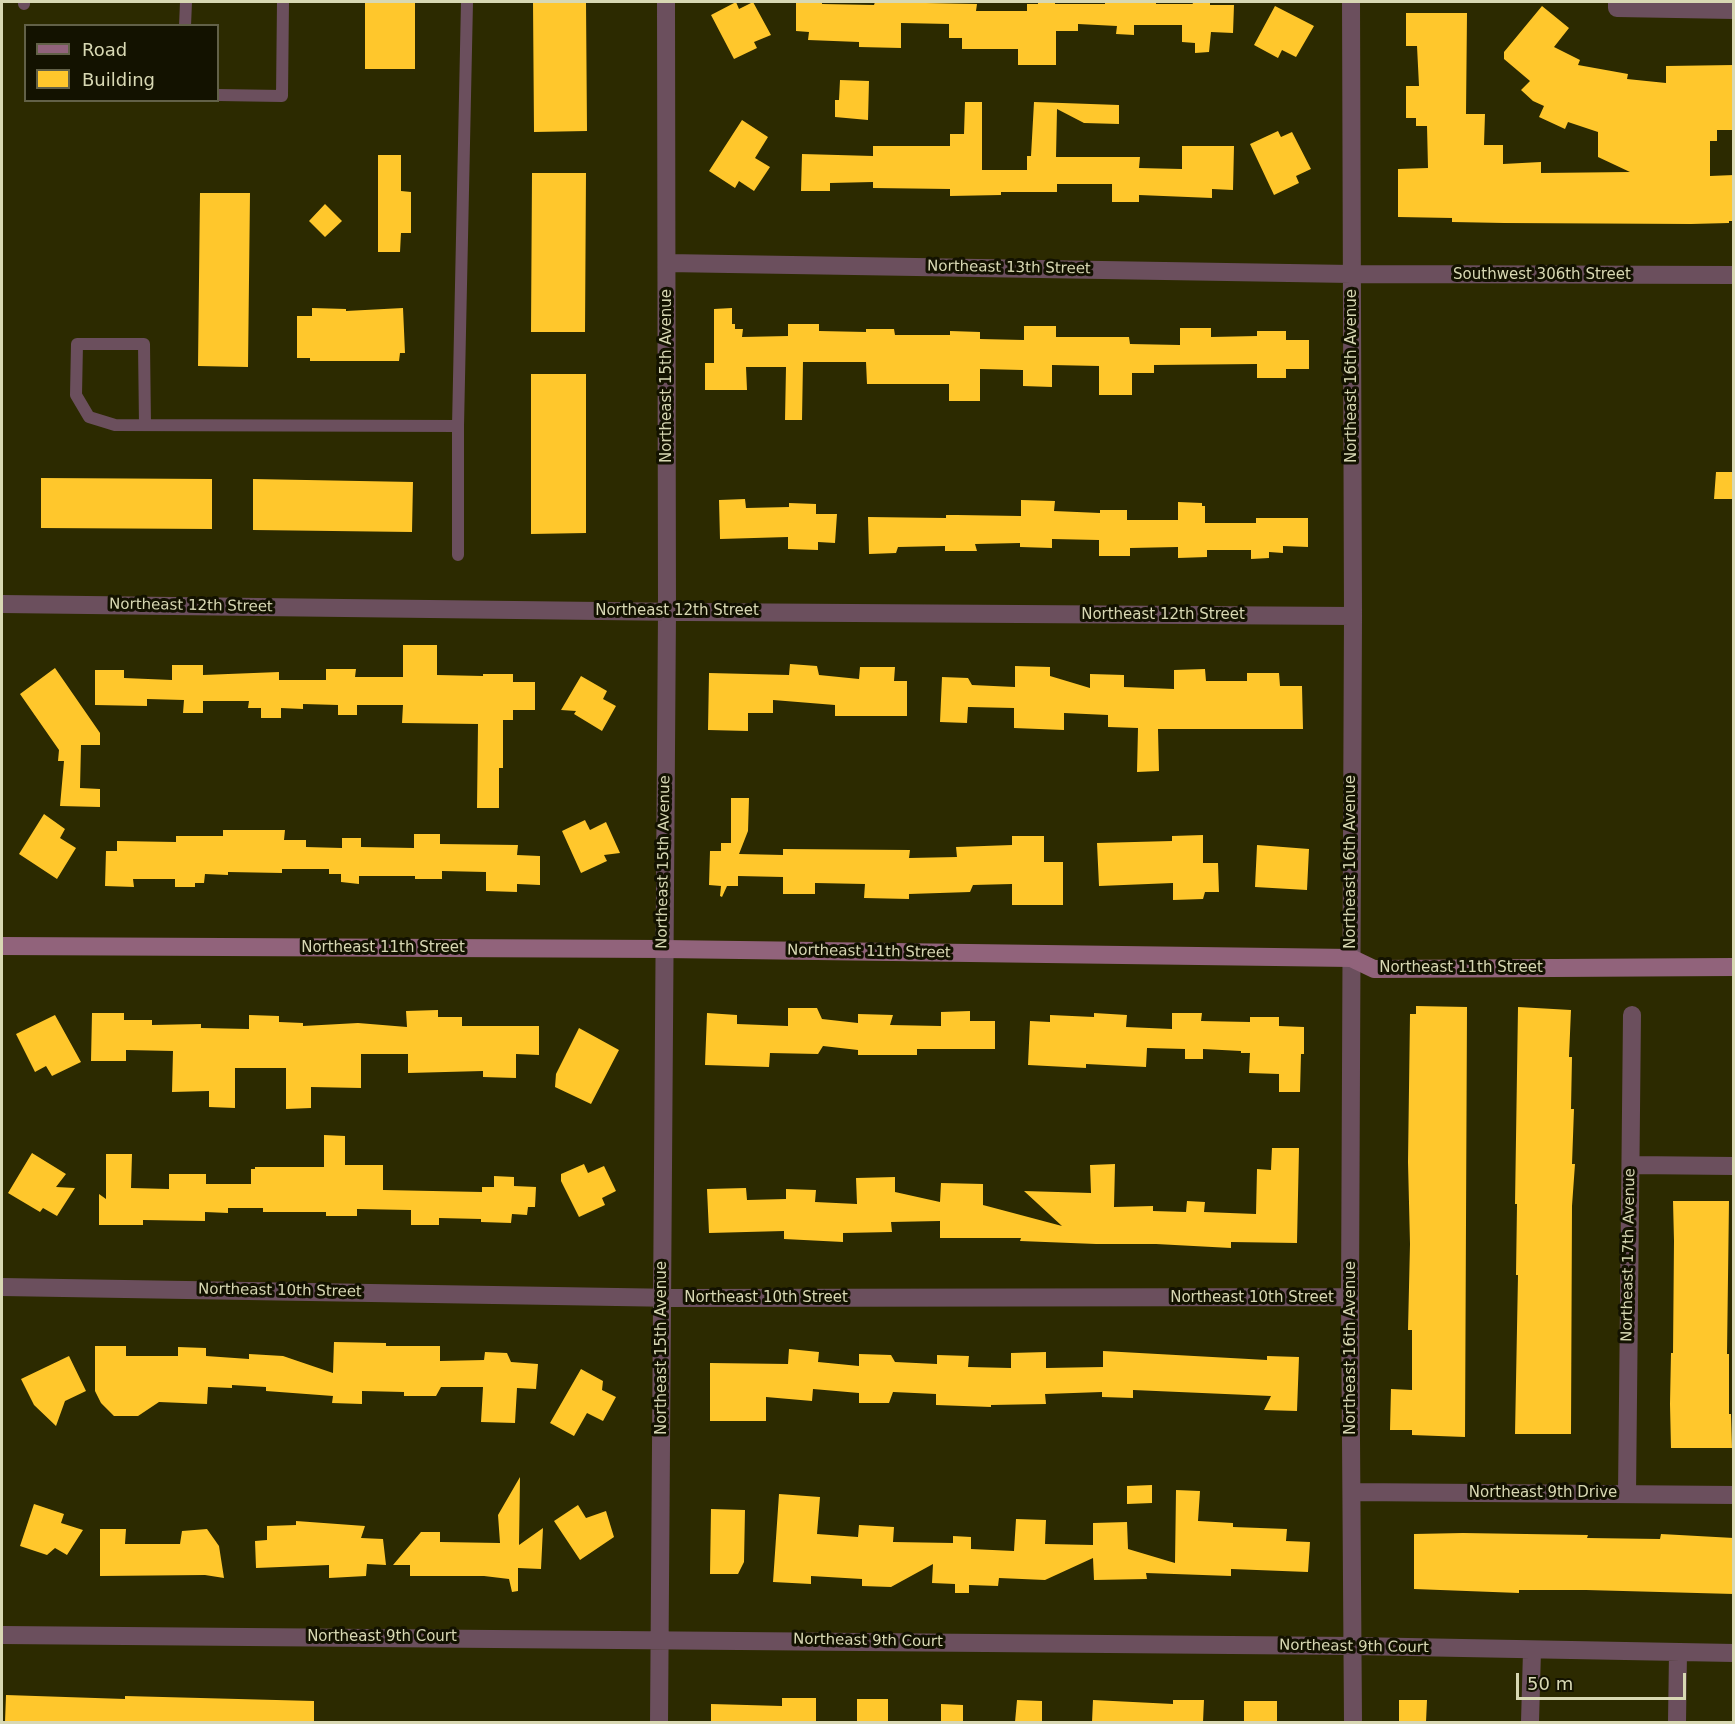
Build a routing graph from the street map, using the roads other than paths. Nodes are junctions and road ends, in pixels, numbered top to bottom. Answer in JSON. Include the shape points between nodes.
{"nodes":[{"id":1,"x":186,"y":2,"type":"edge"},
{"id":2,"x":283,"y":2,"type":"edge"},
{"id":3,"x":466,"y":2,"type":"edge"},
{"id":4,"x":666,"y":2,"type":"edge"},
{"id":5,"x":1351,"y":2,"type":"edge"},
{"id":6,"x":1617,"y":5,"type":"edge"},
{"id":7,"x":1734,"y":10,"type":"edge"},
{"id":8,"x":185,"y":24,"type":"edge"},
{"id":9,"x":219,"y":95,"type":"edge"},
{"id":10,"x":667,"y":263,"type":"junction"},
{"id":11,"x":1351,"y":274,"type":"junction"},
{"id":12,"x":1734,"y":275,"type":"edge"},
{"id":13,"x":145,"y":425,"type":"junction"},
{"id":14,"x":458,"y":426,"type":"junction"},
{"id":15,"x":458,"y":555,"type":"dead end"},
{"id":16,"x":2,"y":604,"type":"edge"},
{"id":17,"x":667,"y":611,"type":"junction"},
{"id":18,"x":1353,"y":616,"type":"junction"},
{"id":19,"x":2,"y":946,"type":"edge"},
{"id":20,"x":663,"y":949,"type":"junction"},
{"id":21,"x":1351,"y":958,"type":"junction"},
{"id":22,"x":1734,"y":967,"type":"edge"},
{"id":23,"x":1632,"y":1015,"type":"dead end"},
{"id":24,"x":1630,"y":1165,"type":"junction"},
{"id":25,"x":1734,"y":1166,"type":"edge"},
{"id":26,"x":2,"y":1287,"type":"edge"},
{"id":27,"x":1350,"y":1297,"type":"junction"},
{"id":28,"x":663,"y":1298,"type":"junction"},
{"id":29,"x":1352,"y":1492,"type":"junction"},
{"id":30,"x":1627,"y":1494,"type":"junction"},
{"id":31,"x":1734,"y":1495,"type":"edge"},
{"id":32,"x":2,"y":1635,"type":"edge"},
{"id":33,"x":660,"y":1639,"type":"junction"},
{"id":34,"x":1354,"y":1646,"type":"junction"},
{"id":35,"x":1532,"y":1651,"type":"junction"},
{"id":36,"x":1678,"y":1653,"type":"junction"},
{"id":37,"x":1734,"y":1653,"type":"edge"},
{"id":38,"x":659,"y":1722,"type":"edge"},
{"id":39,"x":1353,"y":1722,"type":"edge"},
{"id":40,"x":1530,"y":1722,"type":"edge"},
{"id":41,"x":1677,"y":1722,"type":"edge"}],
"edges":[{"from":1,"to":8,"type":"lane"},
{"from":2,"to":9,"type":"lane","via":[[282,96]]},
{"from":3,"to":14,"type":"lane"},
{"from":4,"to":10,"type":"street","name":"Northeast 15th Avenue"},
{"from":5,"to":11,"type":"street","name":"Northeast 16th Avenue"},
{"from":6,"to":7,"type":"street"},
{"from":10,"to":11,"type":"street","name":"Northeast 13th Street"},
{"from":10,"to":17,"type":"street","name":"Northeast 15th Avenue"},
{"from":11,"to":12,"type":"street","name":"Southwest 306th Street"},
{"from":11,"to":18,"type":"street","name":"Northeast 16th Avenue"},
{"from":13,"to":13,"type":"lane","via":[[144,344],[77,344],[76,395],[89,417],[115,425]]},
{"from":13,"to":14,"type":"lane"},
{"from":14,"to":15,"type":"lane"},
{"from":16,"to":17,"type":"street","name":"Northeast 12th Street"},
{"from":17,"to":18,"type":"street","name":"Northeast 12th Street"},
{"from":17,"to":20,"type":"street","name":"Northeast 15th Avenue"},
{"from":18,"to":21,"type":"street","name":"Northeast 16th Avenue"},
{"from":19,"to":20,"type":"street","name":"Northeast 11th Street"},
{"from":20,"to":21,"type":"street","name":"Northeast 11th Street"},
{"from":20,"to":28,"type":"street","name":"Northeast 15th Avenue"},
{"from":21,"to":22,"type":"street","name":"Northeast 11th Street","via":[[1374,969]]},
{"from":21,"to":27,"type":"street","name":"Northeast 16th Avenue"},
{"from":23,"to":24,"type":"street","name":"Northeast 17th Avenue"},
{"from":24,"to":25,"type":"street"},
{"from":24,"to":30,"type":"street","name":"Northeast 17th Avenue"},
{"from":26,"to":28,"type":"street","name":"Northeast 10th Street"},
{"from":27,"to":28,"type":"street","name":"Northeast 10th Street"},
{"from":27,"to":29,"type":"street","name":"Northeast 16th Avenue"},
{"from":28,"to":33,"type":"street","name":"Northeast 15th Avenue"},
{"from":29,"to":30,"type":"street","name":"Northeast 9th Drive"},
{"from":29,"to":34,"type":"street","name":"Northeast 16th Avenue"},
{"from":30,"to":31,"type":"street","name":"Northeast 9th Drive"},
{"from":32,"to":33,"type":"street","name":"Northeast 9th Court"},
{"from":33,"to":34,"type":"street","name":"Northeast 9th Court"},
{"from":33,"to":38,"type":"street","name":"Northeast 15th Avenue"},
{"from":34,"to":35,"type":"street","name":"Northeast 9th Court"},
{"from":34,"to":39,"type":"street","name":"Northeast 16th Avenue"},
{"from":35,"to":36,"type":"street","name":"Northeast 9th Court"},
{"from":35,"to":40,"type":"street"},
{"from":36,"to":37,"type":"street","name":"Northeast 9th Court"},
{"from":36,"to":41,"type":"street"}]}
